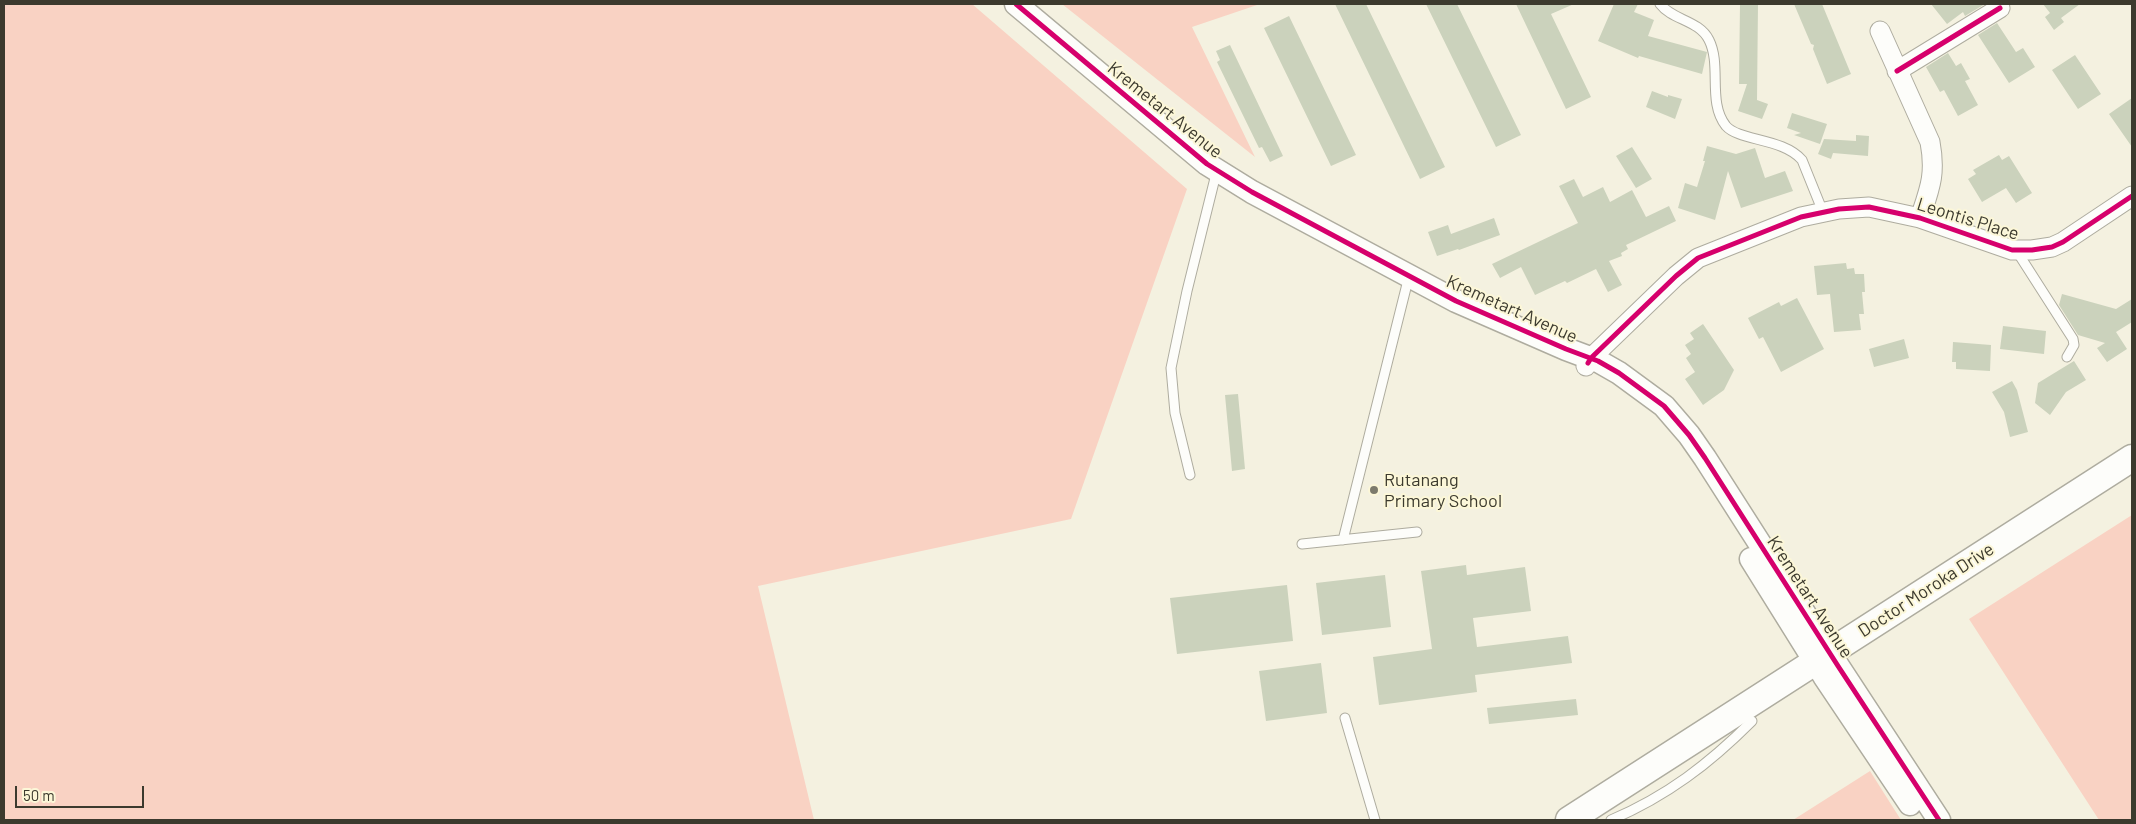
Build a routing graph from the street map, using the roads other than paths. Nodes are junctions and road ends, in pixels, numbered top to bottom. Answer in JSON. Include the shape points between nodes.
{"nodes":[{"id":1,"x":1016,"y":4,"type":"edge"},
{"id":2,"x":1660,"y":4,"type":"edge"},
{"id":3,"x":2000,"y":8,"type":"dead end"},
{"id":4,"x":1880,"y":31,"type":"dead end"},
{"id":5,"x":1898,"y":71,"type":"junction"},
{"id":6,"x":1217,"y":170,"type":"junction"},
{"id":7,"x":2132,"y":196,"type":"edge"},
{"id":8,"x":1823,"y":212,"type":"junction"},
{"id":9,"x":1920,"y":218,"type":"junction"},
{"id":10,"x":2016,"y":250,"type":"junction"},
{"id":11,"x":1409,"y":275,"type":"junction"},
{"id":12,"x":2067,"y":357,"type":"dead end"},
{"id":13,"x":1588,"y":362,"type":"junction"},
{"id":14,"x":2132,"y":458,"type":"edge"},
{"id":15,"x":1190,"y":475,"type":"dead end"},
{"id":16,"x":2132,"y":477,"type":"edge"},
{"id":17,"x":1417,"y":532,"type":"dead end"},
{"id":18,"x":1343,"y":540,"type":"junction"},
{"id":19,"x":1302,"y":544,"type":"dead end"},
{"id":20,"x":1826,"y":664,"type":"junction"},
{"id":21,"x":1345,"y":718,"type":"dead end"},
{"id":22,"x":1752,"y":721,"type":"junction"},
{"id":23,"x":1375,"y":820,"type":"edge"},
{"id":24,"x":1569,"y":820,"type":"edge"},
{"id":25,"x":1598,"y":820,"type":"edge"},
{"id":26,"x":1611,"y":820,"type":"edge"},
{"id":27,"x":1921,"y":820,"type":"edge"},
{"id":28,"x":1939,"y":820,"type":"edge"}],
"edges":[{"from":1,"to":6,"type":"street","name":"Kremetart Avenue"},
{"from":2,"to":8,"type":"lane","via":[[1700,29],[1709,41],[1715,69],[1716,100],[1726,126],[1734,132],[1796,152]]},
{"from":3,"to":5,"type":"street"},
{"from":4,"to":5,"type":"street"},
{"from":5,"to":9,"type":"street","via":[[1930,142],[1934,162],[1930,189]]},
{"from":6,"to":11,"type":"street","name":"Kremetart Avenue","via":[[1252,192]]},
{"from":6,"to":15,"type":"lane","via":[[1171,368],[1174,413]]},
{"from":7,"to":10,"type":"street","name":"Leontis Place","via":[[2058,244]]},
{"from":8,"to":9,"type":"street","name":"Leontis Place","via":[[1869,207]]},
{"from":8,"to":13,"type":"street","name":"Leontis Place","via":[[1801,217],[1698,258]]},
{"from":9,"to":10,"type":"street","name":"Leontis Place"},
{"from":10,"to":12,"type":"lane","via":[[2073,339],[2074,345]]},
{"from":11,"to":13,"type":"street","name":"Kremetart Avenue","via":[[1456,301],[1566,349]]},
{"from":11,"to":18,"type":"lane"},
{"from":13,"to":20,"type":"street","name":"Kremetart Avenue","via":[[1649,410],[1668,432]]},
{"from":14,"to":20,"type":"main road","name":"Doctor Moroka Drive"},
{"from":16,"to":20,"type":"main road","name":"Doctor Moroka Drive"},
{"from":17,"to":18,"type":"lane"},
{"from":18,"to":19,"type":"lane"},
{"from":20,"to":22,"type":"main road","name":"Doctor Moroka Drive"},
{"from":20,"to":24,"type":"main road","name":"Doctor Moroka Drive"},
{"from":20,"to":27,"type":"street","name":"Kremetart Avenue"},
{"from":20,"to":28,"type":"street","name":"Kremetart Avenue"},
{"from":21,"to":23,"type":"lane"},
{"from":22,"to":25,"type":"main road","name":"Doctor Moroka Drive"},
{"from":22,"to":26,"type":"lane","via":[[1711,761],[1664,793]]}]}
